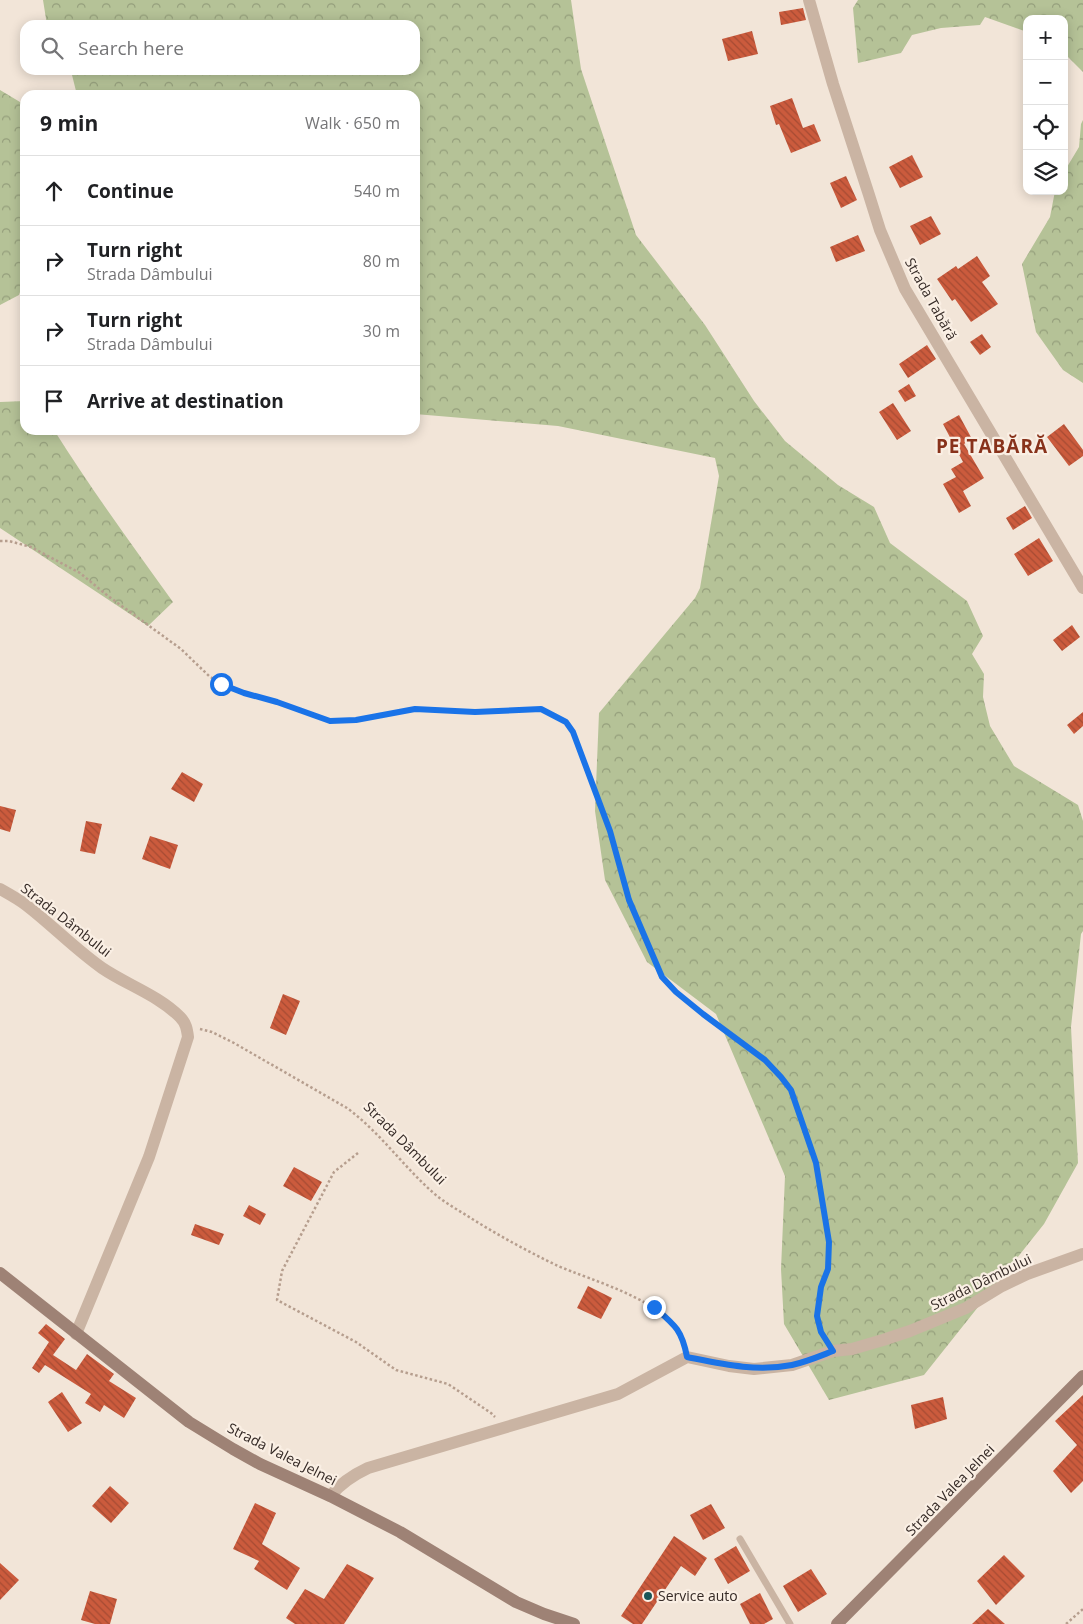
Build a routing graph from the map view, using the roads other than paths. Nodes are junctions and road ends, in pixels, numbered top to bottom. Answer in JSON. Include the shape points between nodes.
{"nodes":[{"id":1,"x":809,"y":0,"type":"edge"},
{"id":2,"x":1083,"y":588,"type":"edge"},
{"id":3,"x":0,"y":889,"type":"edge"},
{"id":4,"x":1083,"y":1254,"type":"edge"},
{"id":5,"x":0,"y":1273,"type":"edge"},
{"id":6,"x":76,"y":1334,"type":"junction"},
{"id":7,"x":1083,"y":1376,"type":"edge"},
{"id":8,"x":330,"y":1496,"type":"junction"},
{"id":9,"x":740,"y":1539,"type":"dead end"},
{"id":10,"x":574,"y":1624,"type":"edge"},
{"id":11,"x":790,"y":1624,"type":"edge"},
{"id":12,"x":837,"y":1624,"type":"edge"}],
"edges":[{"from":1,"to":2,"type":"street","name":"Strada Tabără","via":[[869,195],[905,289]]},
{"from":3,"to":6,"type":"street","name":"Strada Dâmbului","via":[[26,905],[87,958],[147,993],[187,1026],[188,1037],[149,1156]]},
{"from":4,"to":8,"type":"street","name":"Strada Dâmbului","via":[[1027,1274],[966,1308],[910,1331],[792,1365],[754,1369],[687,1357],[618,1394],[368,1468],[340,1484]]},
{"from":5,"to":6,"type":"main road","name":"Strada Valea Jelnei"},
{"from":6,"to":8,"type":"main road","name":"Strada Valea Jelnei","via":[[190,1422],[260,1464]]},
{"from":7,"to":12,"type":"main road","name":"Strada Valea Jelnei"},
{"from":8,"to":10,"type":"main road","name":"Strada Valea Jelnei","via":[[400,1532],[516,1602]]},
{"from":9,"to":11,"type":"lane"}]}
